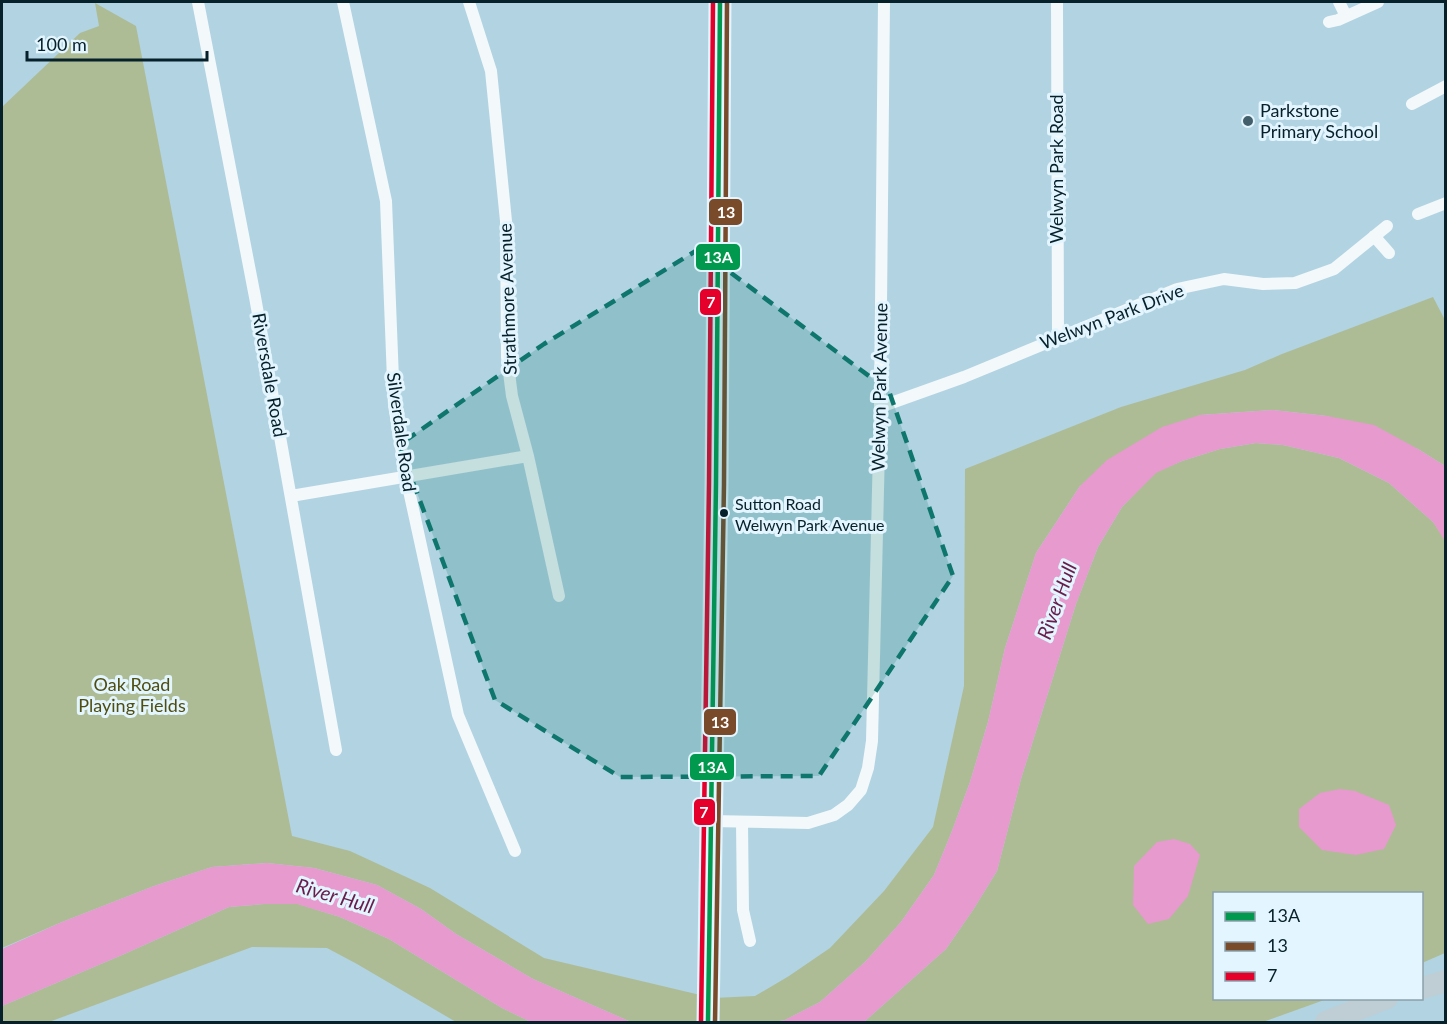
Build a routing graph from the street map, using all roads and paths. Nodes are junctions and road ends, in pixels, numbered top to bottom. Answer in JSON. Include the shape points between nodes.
{"nodes":[{"id":1,"x":198,"y":2,"type":"edge"},
{"id":2,"x":343,"y":2,"type":"edge"},
{"id":3,"x":469,"y":2,"type":"edge"},
{"id":4,"x":720,"y":2,"type":"edge"},
{"id":5,"x":884,"y":2,"type":"edge"},
{"id":6,"x":1057,"y":2,"type":"edge"},
{"id":7,"x":1339,"y":2,"type":"edge"},
{"id":8,"x":1378,"y":2,"type":"edge"},
{"id":9,"x":1346,"y":16,"type":"junction"},
{"id":10,"x":1329,"y":22,"type":"dead end"},
{"id":11,"x":1446,"y":86,"type":"edge"},
{"id":12,"x":1412,"y":104,"type":"dead end"},
{"id":13,"x":1446,"y":203,"type":"edge"},
{"id":14,"x":1418,"y":213,"type":"dead end"},
{"id":15,"x":1387,"y":226,"type":"dead end"},
{"id":16,"x":1374,"y":236,"type":"junction"},
{"id":17,"x":1389,"y":253,"type":"dead end"},
{"id":18,"x":1058,"y":337,"type":"junction"},
{"id":19,"x":880,"y":407,"type":"junction"},
{"id":20,"x":528,"y":456,"type":"junction"},
{"id":21,"x":406,"y":477,"type":"junction"},
{"id":22,"x":291,"y":496,"type":"junction"},
{"id":23,"x":559,"y":596,"type":"dead end"},
{"id":24,"x":336,"y":750,"type":"dead end"},
{"id":25,"x":711,"y":821,"type":"junction"},
{"id":26,"x":742,"y":823,"type":"junction"},
{"id":27,"x":516,"y":851,"type":"dead end"},
{"id":28,"x":750,"y":941,"type":"dead end"},
{"id":29,"x":1446,"y":981,"type":"edge"},
{"id":30,"x":1423,"y":988,"type":"edge"},
{"id":31,"x":1384,"y":1000,"type":"edge"},
{"id":32,"x":708,"y":1023,"type":"edge"},
{"id":33,"x":1326,"y":1023,"type":"edge"}],
"edges":[{"from":1,"to":22,"type":"street","name":"Riversdale Road"},
{"from":2,"to":21,"type":"street","name":"Silverdale Road","via":[[386,201],[394,405]]},
{"from":3,"to":20,"type":"street","name":"Strathmore Avenue","via":[[491,70],[506,221],[507,357],[512,396]]},
{"from":4,"to":25,"type":"street"},
{"from":5,"to":19,"type":"street","name":"Welwyn Park Avenue"},
{"from":6,"to":18,"type":"street","name":"Welwyn Park Road"},
{"from":7,"to":9,"type":"street"},
{"from":8,"to":9,"type":"street"},
{"from":9,"to":10,"type":"street"},
{"from":11,"to":12,"type":"street"},
{"from":13,"to":14,"type":"street"},
{"from":15,"to":16,"type":"street","name":"Welwyn Park Drive"},
{"from":16,"to":17,"type":"street"},
{"from":16,"to":18,"type":"street","name":"Welwyn Park Drive","via":[[1334,269],[1295,283],[1224,279],[1177,289]]},
{"from":18,"to":19,"type":"street","name":"Welwyn Park Drive"},
{"from":19,"to":26,"type":"street","name":"Welwyn Park Avenue","via":[[872,741],[861,790],[834,815],[808,823]]},
{"from":20,"to":21,"type":"street"},
{"from":20,"to":23,"type":"street","name":"Strathmore Avenue"},
{"from":21,"to":22,"type":"street"},
{"from":21,"to":27,"type":"street","name":"Silverdale Road","via":[[458,714]]},
{"from":22,"to":24,"type":"street","name":"Riversdale Road"},
{"from":25,"to":26,"type":"street","name":"Welwyn Park Avenue"},
{"from":25,"to":32,"type":"street"},
{"from":26,"to":28,"type":"street","via":[[743,910]]},
{"from":29,"to":30,"type":"highway"},
{"from":31,"to":33,"type":"highway"}]}
